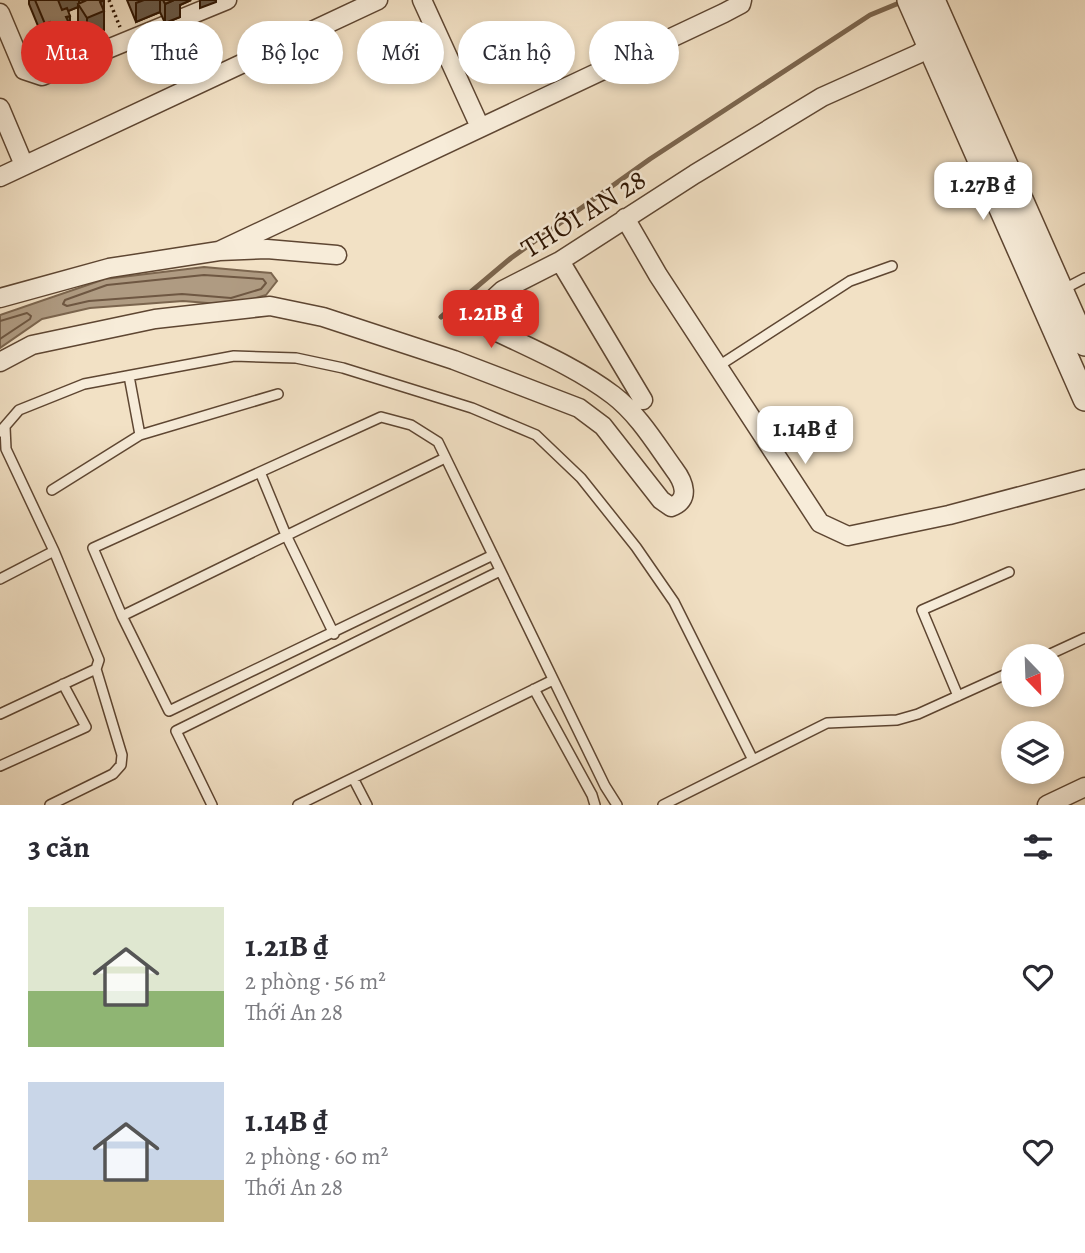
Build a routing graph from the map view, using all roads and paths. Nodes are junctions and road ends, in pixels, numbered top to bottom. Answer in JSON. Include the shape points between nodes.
{"nodes":[{"id":1,"x":109,"y":0,"type":"edge"},
{"id":2,"x":228,"y":0,"type":"edge"},
{"id":3,"x":378,"y":0,"type":"edge"},
{"id":4,"x":422,"y":0,"type":"edge"},
{"id":5,"x":742,"y":0,"type":"edge"},
{"id":6,"x":909,"y":0,"type":"edge"},
{"id":7,"x":0,"y":14,"type":"edge"},
{"id":8,"x":931,"y":23,"type":"edge"},
{"id":9,"x":126,"y":41,"type":"junction"},
{"id":10,"x":0,"y":108,"type":"edge"},
{"id":11,"x":481,"y":127,"type":"junction"},
{"id":12,"x":24,"y":165,"type":"junction"},
{"id":13,"x":0,"y":177,"type":"edge"},
{"id":14,"x":625,"y":218,"type":"junction"},
{"id":15,"x":219,"y":251,"type":"junction"},
{"id":16,"x":337,"y":255,"type":"dead end"},
{"id":17,"x":560,"y":261,"type":"junction"},
{"id":18,"x":892,"y":266,"type":"dead end"},
{"id":19,"x":1085,"y":278,"type":"edge"},
{"id":20,"x":1061,"y":290,"type":"junction"},
{"id":21,"x":0,"y":298,"type":"edge"},
{"id":22,"x":1085,"y":344,"type":"edge"},
{"id":23,"x":0,"y":362,"type":"edge"},
{"id":24,"x":718,"y":366,"type":"junction"},
{"id":25,"x":129,"y":376,"type":"junction"},
{"id":26,"x":278,"y":394,"type":"dead end"},
{"id":27,"x":1085,"y":399,"type":"edge"},
{"id":28,"x":643,"y":400,"type":"dead end"},
{"id":29,"x":2,"y":430,"type":"edge"},
{"id":30,"x":141,"y":435,"type":"junction"},
{"id":31,"x":445,"y":457,"type":"junction"},
{"id":32,"x":260,"y":472,"type":"junction"},
{"id":33,"x":1085,"y":479,"type":"edge"},
{"id":34,"x":52,"y":491,"type":"dead end"},
{"id":35,"x":286,"y":535,"type":"junction"},
{"id":36,"x":54,"y":551,"type":"junction"},
{"id":37,"x":493,"y":555,"type":"junction"},
{"id":38,"x":500,"y":571,"type":"junction"},
{"id":39,"x":1009,"y":572,"type":"dead end"},
{"id":40,"x":0,"y":579,"type":"edge"},
{"id":41,"x":122,"y":616,"type":"junction"},
{"id":42,"x":334,"y":634,"type":"junction"},
{"id":43,"x":1085,"y":638,"type":"edge"},
{"id":44,"x":1064,"y":648,"type":"edge"},
{"id":45,"x":96,"y":669,"type":"junction"},
{"id":46,"x":1001,"y":676,"type":"edge"},
{"id":47,"x":553,"y":680,"type":"junction"},
{"id":48,"x":63,"y":684,"type":"junction"},
{"id":49,"x":534,"y":689,"type":"junction"},
{"id":50,"x":958,"y":696,"type":"junction"},
{"id":51,"x":0,"y":714,"type":"edge"},
{"id":52,"x":753,"y":760,"type":"junction"},
{"id":53,"x":0,"y":766,"type":"edge"},
{"id":54,"x":353,"y":778,"type":"junction"},
{"id":55,"x":1085,"y":787,"type":"edge"},
{"id":56,"x":50,"y":805,"type":"edge"},
{"id":57,"x":212,"y":805,"type":"edge"},
{"id":58,"x":298,"y":805,"type":"edge"},
{"id":59,"x":367,"y":805,"type":"edge"},
{"id":60,"x":595,"y":805,"type":"edge"},
{"id":61,"x":617,"y":805,"type":"edge"},
{"id":62,"x":663,"y":805,"type":"edge"},
{"id":63,"x":1047,"y":805,"type":"edge"}],
"edges":[{"from":1,"to":9,"type":"path"},
{"from":2,"to":9,"type":"street"},
{"from":3,"to":12,"type":"street"},
{"from":4,"to":11,"type":"street"},
{"from":5,"to":11,"type":"street","via":[[724,13]]},
{"from":6,"to":8,"type":"street"},
{"from":7,"to":9,"type":"street","via":[[24,70],[43,76]]},
{"from":8,"to":14,"type":"street","name":"THỚI AN 28","via":[[918,54],[822,97]]},
{"from":8,"to":20,"type":"street"},
{"from":8,"to":27,"type":"street"},
{"from":10,"to":12,"type":"street"},
{"from":11,"to":15,"type":"street"},
{"from":12,"to":13,"type":"street"},
{"from":14,"to":17,"type":"street","name":"THỚI AN 28"},
{"from":14,"to":24,"type":"street"},
{"from":15,"to":16,"type":"street","via":[[267,249]]},
{"from":15,"to":21,"type":"street","via":[[109,268]]},
{"from":17,"to":23,"type":"street","name":"THỚI AN 28","via":[[503,290],[483,313],[485,322],[615,396],[678,474],[685,496],[680,504],[671,507],[661,500],[603,426],[579,408],[323,317],[270,306],[155,320],[32,345]]},
{"from":17,"to":28,"type":"street"},
{"from":18,"to":24,"type":"lane","via":[[850,281]]},
{"from":19,"to":20,"type":"lane"},
{"from":20,"to":22,"type":"street"},
{"from":24,"to":33,"type":"street","via":[[820,523],[848,536]]},
{"from":25,"to":29,"type":"lane","via":[[84,384],[19,410]]},
{"from":25,"to":30,"type":"lane"},
{"from":25,"to":52,"type":"lane","via":[[234,356],[296,358],[472,408],[536,435],[581,478],[674,603]]},
{"from":26,"to":30,"type":"lane"},
{"from":29,"to":36,"type":"lane","via":[[6,449]]},
{"from":30,"to":34,"type":"lane"},
{"from":31,"to":32,"type":"lane","via":[[438,442],[411,425],[382,417]]},
{"from":31,"to":35,"type":"lane"},
{"from":31,"to":37,"type":"lane"},
{"from":32,"to":35,"type":"lane"},
{"from":32,"to":41,"type":"lane","via":[[93,548]]},
{"from":35,"to":41,"type":"lane"},
{"from":35,"to":42,"type":"lane"},
{"from":36,"to":40,"type":"lane"},
{"from":36,"to":45,"type":"lane","via":[[99,660]]},
{"from":37,"to":38,"type":"lane"},
{"from":37,"to":42,"type":"lane"},
{"from":38,"to":47,"type":"lane"},
{"from":38,"to":57,"type":"lane","via":[[176,731]]},
{"from":39,"to":50,"type":"lane","via":[[922,610]]},
{"from":41,"to":42,"type":"lane","via":[[169,711]]},
{"from":43,"to":44,"type":"lane"},
{"from":45,"to":48,"type":"lane"},
{"from":45,"to":56,"type":"lane","via":[[121,765],[113,774]]},
{"from":46,"to":50,"type":"lane"},
{"from":47,"to":49,"type":"lane"},
{"from":47,"to":61,"type":"lane"},
{"from":48,"to":51,"type":"lane"},
{"from":48,"to":53,"type":"lane","via":[[86,727]]},
{"from":49,"to":54,"type":"lane"},
{"from":49,"to":60,"type":"lane"},
{"from":50,"to":52,"type":"lane","via":[[897,720],[827,723]]},
{"from":52,"to":62,"type":"lane"},
{"from":54,"to":58,"type":"lane"},
{"from":54,"to":59,"type":"lane"},
{"from":55,"to":63,"type":"street"}]}
